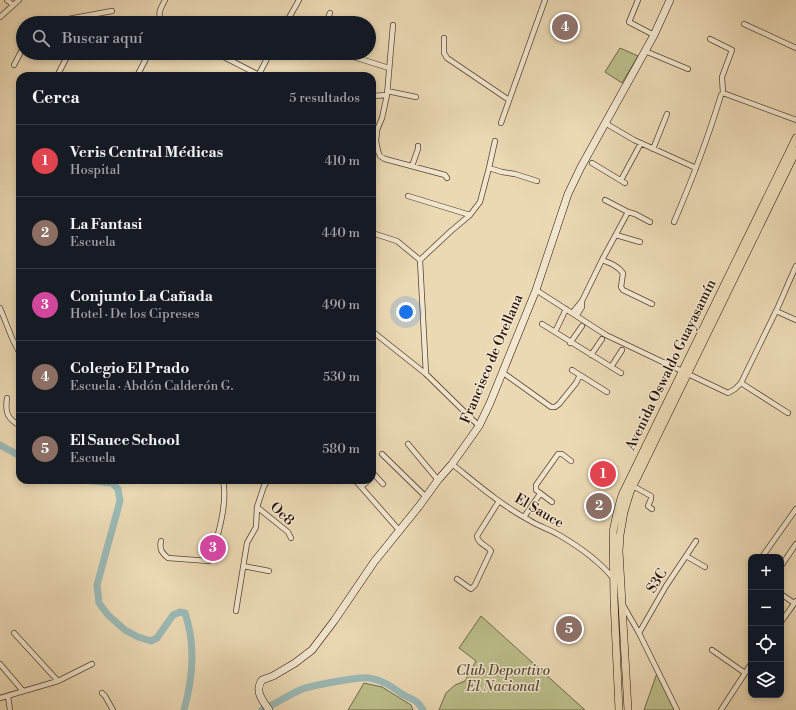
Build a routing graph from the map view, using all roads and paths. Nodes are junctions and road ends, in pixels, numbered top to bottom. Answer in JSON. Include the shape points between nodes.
{"nodes":[{"id":1,"x":7,"y":0,"type":"edge"},
{"id":2,"x":19,"y":0,"type":"edge"},
{"id":3,"x":165,"y":0,"type":"edge"},
{"id":4,"x":299,"y":0,"type":"edge"},
{"id":5,"x":544,"y":0,"type":"edge"},
{"id":6,"x":638,"y":0,"type":"edge"},
{"id":7,"x":670,"y":0,"type":"edge"},
{"id":8,"x":13,"y":5,"type":"junction"},
{"id":9,"x":112,"y":11,"type":"dead end"},
{"id":10,"x":330,"y":13,"type":"dead end"},
{"id":11,"x":85,"y":16,"type":"edge"},
{"id":12,"x":159,"y":16,"type":"edge"},
{"id":13,"x":290,"y":16,"type":"edge"},
{"id":14,"x":329,"y":16,"type":"edge"},
{"id":15,"x":0,"y":17,"type":"edge"},
{"id":16,"x":744,"y":24,"type":"dead end"},
{"id":17,"x":393,"y":25,"type":"dead end"},
{"id":18,"x":654,"y":35,"type":"junction"},
{"id":19,"x":444,"y":38,"type":"dead end"},
{"id":20,"x":710,"y":39,"type":"dead end"},
{"id":21,"x":796,"y":48,"type":"edge"},
{"id":22,"x":645,"y":51,"type":"junction"},
{"id":23,"x":17,"y":60,"type":"edge"},
{"id":24,"x":65,"y":60,"type":"edge"},
{"id":25,"x":145,"y":60,"type":"edge"},
{"id":26,"x":229,"y":60,"type":"edge"},
{"id":27,"x":266,"y":60,"type":"edge"},
{"id":28,"x":363,"y":60,"type":"edge"},
{"id":29,"x":14,"y":65,"type":"dead end"},
{"id":30,"x":389,"y":68,"type":"junction"},
{"id":31,"x":688,"y":69,"type":"dead end"},
{"id":32,"x":59,"y":72,"type":"edge"},
{"id":33,"x":139,"y":72,"type":"edge"},
{"id":34,"x":252,"y":72,"type":"edge"},
{"id":35,"x":260,"y":72,"type":"edge"},
{"id":36,"x":387,"y":93,"type":"junction"},
{"id":37,"x":723,"y":93,"type":"junction"},
{"id":38,"x":376,"y":95,"type":"edge"},
{"id":39,"x":416,"y":97,"type":"dead end"},
{"id":40,"x":508,"y":100,"type":"junction"},
{"id":41,"x":667,"y":114,"type":"dead end"},
{"id":42,"x":796,"y":120,"type":"edge"},
{"id":43,"x":605,"y":123,"type":"junction"},
{"id":44,"x":500,"y":124,"type":"dead end"},
{"id":45,"x":796,"y":138,"type":"edge"},
{"id":46,"x":376,"y":141,"type":"joint"},
{"id":47,"x":495,"y":142,"type":"dead end"},
{"id":48,"x":641,"y":143,"type":"junction"},
{"id":49,"x":418,"y":146,"type":"dead end"},
{"id":50,"x":653,"y":149,"type":"junction"},
{"id":51,"x":796,"y":151,"type":"edge"},
{"id":52,"x":592,"y":163,"type":"dead end"},
{"id":53,"x":412,"y":166,"type":"junction"},
{"id":54,"x":490,"y":168,"type":"junction"},
{"id":55,"x":696,"y":168,"type":"junction"},
{"id":56,"x":447,"y":178,"type":"dead end"},
{"id":57,"x":537,"y":181,"type":"dead end"},
{"id":58,"x":408,"y":196,"type":"dead end"},
{"id":59,"x":605,"y":200,"type":"dead end"},
{"id":60,"x":628,"y":212,"type":"junction"},
{"id":61,"x":470,"y":215,"type":"junction"},
{"id":62,"x":650,"y":222,"type":"dead end"},
{"id":63,"x":674,"y":222,"type":"dead end"},
{"id":64,"x":376,"y":234,"type":"edge"},
{"id":65,"x":616,"y":235,"type":"junction"},
{"id":66,"x":640,"y":242,"type":"dead end"},
{"id":67,"x":420,"y":260,"type":"junction"},
{"id":68,"x":602,"y":260,"type":"junction"},
{"id":69,"x":796,"y":266,"type":"edge"},
{"id":70,"x":536,"y":290,"type":"junction"},
{"id":71,"x":652,"y":304,"type":"dead end"},
{"id":72,"x":0,"y":308,"type":"edge"},
{"id":73,"x":566,"y":309,"type":"junction"},
{"id":74,"x":776,"y":311,"type":"junction"},
{"id":75,"x":575,"y":314,"type":"junction"},
{"id":76,"x":796,"y":320,"type":"edge"},
{"id":77,"x":542,"y":324,"type":"dead end"},
{"id":78,"x":582,"y":326,"type":"dead end"},
{"id":79,"x":554,"y":332,"type":"junction"},
{"id":80,"x":376,"y":334,"type":"edge"},
{"id":81,"x":602,"y":339,"type":"dead end"},
{"id":82,"x":570,"y":343,"type":"junction"},
{"id":83,"x":16,"y":346,"type":"edge"},
{"id":84,"x":622,"y":350,"type":"dead end"},
{"id":85,"x":591,"y":355,"type":"junction"},
{"id":86,"x":611,"y":368,"type":"junction"},
{"id":87,"x":572,"y":370,"type":"dead end"},
{"id":88,"x":502,"y":372,"type":"junction"},
{"id":89,"x":685,"y":372,"type":"junction"},
{"id":90,"x":621,"y":373,"type":"dead end"},
{"id":91,"x":426,"y":374,"type":"junction"},
{"id":92,"x":580,"y":375,"type":"junction"},
{"id":93,"x":741,"y":383,"type":"junction"},
{"id":94,"x":607,"y":392,"type":"dead end"},
{"id":95,"x":7,"y":398,"type":"dead end"},
{"id":96,"x":788,"y":412,"type":"dead end"},
{"id":97,"x":16,"y":424,"type":"edge"},
{"id":98,"x":479,"y":426,"type":"junction"},
{"id":99,"x":408,"y":444,"type":"dead end"},
{"id":100,"x":382,"y":454,"type":"dead end"},
{"id":101,"x":571,"y":461,"type":"dead end"},
{"id":102,"x":452,"y":464,"type":"junction"},
{"id":103,"x":376,"y":478,"type":"edge"},
{"id":104,"x":438,"y":480,"type":"junction"},
{"id":105,"x":224,"y":484,"type":"edge"},
{"id":106,"x":265,"y":484,"type":"edge"},
{"id":107,"x":358,"y":484,"type":"edge"},
{"id":108,"x":364,"y":484,"type":"edge"},
{"id":109,"x":383,"y":484,"type":"dead end"},
{"id":110,"x":633,"y":486,"type":"junction"},
{"id":111,"x":361,"y":487,"type":"junction"},
{"id":112,"x":540,"y":494,"type":"junction"},
{"id":113,"x":426,"y":497,"type":"junction"},
{"id":114,"x":499,"y":501,"type":"junction"},
{"id":115,"x":552,"y":502,"type":"dead end"},
{"id":116,"x":257,"y":507,"type":"junction"},
{"id":117,"x":652,"y":509,"type":"dead end"},
{"id":118,"x":796,"y":509,"type":"edge"},
{"id":119,"x":524,"y":517,"type":"junction"},
{"id":120,"x":399,"y":530,"type":"junction"},
{"id":121,"x":291,"y":538,"type":"dead end"},
{"id":122,"x":161,"y":541,"type":"dead end"},
{"id":123,"x":696,"y":541,"type":"dead end"},
{"id":124,"x":796,"y":544,"type":"edge"},
{"id":125,"x":764,"y":554,"type":"edge"},
{"id":126,"x":686,"y":556,"type":"junction"},
{"id":127,"x":784,"y":562,"type":"edge"},
{"id":128,"x":243,"y":566,"type":"junction"},
{"id":129,"x":705,"y":567,"type":"dead end"},
{"id":130,"x":269,"y":571,"type":"dead end"},
{"id":131,"x":457,"y":579,"type":"dead end"},
{"id":132,"x":614,"y":579,"type":"junction"},
{"id":133,"x":784,"y":595,"type":"edge"},
{"id":134,"x":795,"y":602,"type":"edge"},
{"id":135,"x":622,"y":604,"type":"junction"},
{"id":136,"x":236,"y":611,"type":"dead end"},
{"id":137,"x":784,"y":618,"type":"edge"},
{"id":138,"x":14,"y":633,"type":"dead end"},
{"id":139,"x":638,"y":633,"type":"junction"},
{"id":140,"x":712,"y":650,"type":"dead end"},
{"id":141,"x":0,"y":664,"type":"edge"},
{"id":142,"x":92,"y":664,"type":"dead end"},
{"id":143,"x":748,"y":668,"type":"edge"},
{"id":144,"x":745,"y":673,"type":"junction"},
{"id":145,"x":58,"y":681,"type":"junction"},
{"id":146,"x":23,"y":691,"type":"junction"},
{"id":147,"x":102,"y":693,"type":"dead end"},
{"id":148,"x":8,"y":696,"type":"junction"},
{"id":149,"x":0,"y":698,"type":"edge"},
{"id":150,"x":10,"y":710,"type":"edge"},
{"id":151,"x":113,"y":710,"type":"edge"},
{"id":152,"x":269,"y":710,"type":"edge"},
{"id":153,"x":619,"y":710,"type":"edge"},
{"id":154,"x":628,"y":710,"type":"edge"},
{"id":155,"x":677,"y":710,"type":"edge"},
{"id":156,"x":721,"y":710,"type":"edge"}],
"edges":[{"from":1,"to":8,"type":"street"},
{"from":2,"to":8,"type":"street"},
{"from":3,"to":12,"type":"street"},
{"from":4,"to":13,"type":"street"},
{"from":5,"to":40,"type":"street"},
{"from":6,"to":18,"type":"street","via":[[629,22]]},
{"from":7,"to":18,"type":"street","name":"Francisco de Orellana"},
{"from":8,"to":15,"type":"street"},
{"from":9,"to":11,"type":"street"},
{"from":10,"to":14,"type":"street"},
{"from":16,"to":21,"type":"street"},
{"from":17,"to":30,"type":"street"},
{"from":18,"to":22,"type":"street","name":"Francisco de Orellana"},
{"from":19,"to":40,"type":"street","via":[[444,53],[447,58]]},
{"from":20,"to":37,"type":"street","via":[[732,50],[722,77]]},
{"from":22,"to":31,"type":"street"},
{"from":22,"to":43,"type":"street","name":"Francisco de Orellana"},
{"from":23,"to":29,"type":"street"},
{"from":24,"to":32,"type":"street"},
{"from":25,"to":33,"type":"street"},
{"from":26,"to":34,"type":"street"},
{"from":27,"to":35,"type":"street"},
{"from":28,"to":30,"type":"street"},
{"from":30,"to":36,"type":"street"},
{"from":36,"to":38,"type":"street"},
{"from":36,"to":39,"type":"street"},
{"from":36,"to":46,"type":"street"},
{"from":37,"to":42,"type":"street"},
{"from":37,"to":55,"type":"street"},
{"from":40,"to":44,"type":"street"},
{"from":41,"to":50,"type":"street"},
{"from":43,"to":48,"type":"street"},
{"from":43,"to":70,"type":"street","name":"Francisco de Orellana","via":[[568,194]]},
{"from":45,"to":89,"type":"main road","name":"Avenida Oswaldo Guayasamín"},
{"from":46,"to":53,"type":"street","via":[[380,156]]},
{"from":47,"to":54,"type":"street"},
{"from":48,"to":50,"type":"street"},
{"from":48,"to":52,"type":"street","via":[[623,182]]},
{"from":49,"to":53,"type":"street"},
{"from":50,"to":55,"type":"street"},
{"from":51,"to":89,"type":"main road","name":"Avenida Oswaldo Guayasamín"},
{"from":53,"to":56,"type":"street","via":[[445,175]]},
{"from":54,"to":57,"type":"street"},
{"from":54,"to":61,"type":"street","via":[[480,202]]},
{"from":55,"to":63,"type":"street"},
{"from":58,"to":61,"type":"street"},
{"from":59,"to":60,"type":"street"},
{"from":60,"to":62,"type":"street"},
{"from":60,"to":65,"type":"street"},
{"from":61,"to":67,"type":"street"},
{"from":64,"to":67,"type":"street","via":[[397,241]]},
{"from":65,"to":66,"type":"street"},
{"from":65,"to":68,"type":"street"},
{"from":67,"to":91,"type":"street"},
{"from":68,"to":71,"type":"street","via":[[621,270],[621,287],[624,290]]},
{"from":68,"to":75,"type":"street"},
{"from":69,"to":74,"type":"street"},
{"from":70,"to":73,"type":"street"},
{"from":70,"to":88,"type":"street","name":"Francisco de Orellana"},
{"from":72,"to":83,"type":"street"},
{"from":73,"to":75,"type":"street"},
{"from":73,"to":79,"type":"street"},
{"from":74,"to":76,"type":"street"},
{"from":74,"to":93,"type":"street"},
{"from":75,"to":89,"type":"street","via":[[606,335]]},
{"from":77,"to":79,"type":"street"},
{"from":78,"to":82,"type":"street"},
{"from":79,"to":82,"type":"street"},
{"from":80,"to":91,"type":"street"},
{"from":81,"to":85,"type":"street"},
{"from":82,"to":85,"type":"street"},
{"from":84,"to":86,"type":"street"},
{"from":85,"to":86,"type":"street"},
{"from":86,"to":90,"type":"street"},
{"from":87,"to":92,"type":"street"},
{"from":88,"to":92,"type":"street","via":[[552,407],[559,404]]},
{"from":88,"to":98,"type":"street","name":"Francisco de Orellana"},
{"from":89,"to":93,"type":"street","via":[[728,393]]},
{"from":89,"to":110,"type":"main road","name":"Avenida Oswaldo Guayasamín"},
{"from":89,"to":132,"type":"main road","name":"Avenida Oswaldo Guayasamín","via":[[622,495],[614,532]]},
{"from":91,"to":98,"type":"street"},
{"from":92,"to":94,"type":"street"},
{"from":93,"to":96,"type":"street"},
{"from":95,"to":97,"type":"street","via":[[7,413],[11,421]]},
{"from":98,"to":102,"type":"street","name":"Francisco de Orellana"},
{"from":99,"to":104,"type":"street"},
{"from":100,"to":113,"type":"street"},
{"from":101,"to":112,"type":"street","via":[[558,454],[536,485],[536,490]]},
{"from":102,"to":104,"type":"street","name":"Francisco de Orellana"},
{"from":102,"to":114,"type":"street","name":"El Sauce"},
{"from":103,"to":109,"type":"street"},
{"from":104,"to":113,"type":"street","name":"Francisco de Orellana"},
{"from":105,"to":122,"type":"street","via":[[225,494],[220,521],[209,561],[168,558],[161,550]]},
{"from":106,"to":116,"type":"street"},
{"from":107,"to":111,"type":"street"},
{"from":108,"to":111,"type":"street"},
{"from":110,"to":117,"type":"street","via":[[651,496],[648,506]]},
{"from":110,"to":135,"type":"main road","name":"Avenida Oswaldo Guayasamín","via":[[624,512],[620,535]]},
{"from":111,"to":120,"type":"street"},
{"from":112,"to":115,"type":"street"},
{"from":112,"to":119,"type":"street"},
{"from":113,"to":120,"type":"street","name":"Francisco de Orellana"},
{"from":114,"to":119,"type":"street","name":"El Sauce"},
{"from":114,"to":131,"type":"street","via":[[477,536],[478,541],[491,551],[475,585],[471,589]]},
{"from":116,"to":121,"type":"street","name":"Oe8","via":[[288,532]]},
{"from":116,"to":128,"type":"street","via":[[256,527],[247,543]]},
{"from":118,"to":125,"type":"street"},
{"from":119,"to":132,"type":"street","name":"El Sauce","via":[[559,535],[586,553]]},
{"from":120,"to":152,"type":"street","name":"Francisco de Orellana","via":[[312,650],[295,663],[262,680],[259,691]]},
{"from":123,"to":126,"type":"street","name":"S3C"},
{"from":124,"to":127,"type":"street"},
{"from":126,"to":129,"type":"street"},
{"from":126,"to":139,"type":"street","name":"S3C"},
{"from":128,"to":130,"type":"street"},
{"from":128,"to":136,"type":"street"},
{"from":132,"to":153,"type":"main road","name":"Avenida Oswaldo Guayasamín"},
{"from":133,"to":134,"type":"street"},
{"from":134,"to":137,"type":"street"},
{"from":135,"to":139,"type":"street"},
{"from":135,"to":154,"type":"main road","name":"Avenida Oswaldo Guayasamín"},
{"from":138,"to":145,"type":"street"},
{"from":139,"to":155,"type":"street"},
{"from":140,"to":144,"type":"street"},
{"from":141,"to":146,"type":"street"},
{"from":142,"to":145,"type":"street"},
{"from":143,"to":144,"type":"street"},
{"from":144,"to":156,"type":"street"},
{"from":145,"to":146,"type":"street"},
{"from":146,"to":148,"type":"street"},
{"from":147,"to":151,"type":"street"},
{"from":148,"to":149,"type":"street"},
{"from":148,"to":150,"type":"street"}]}
